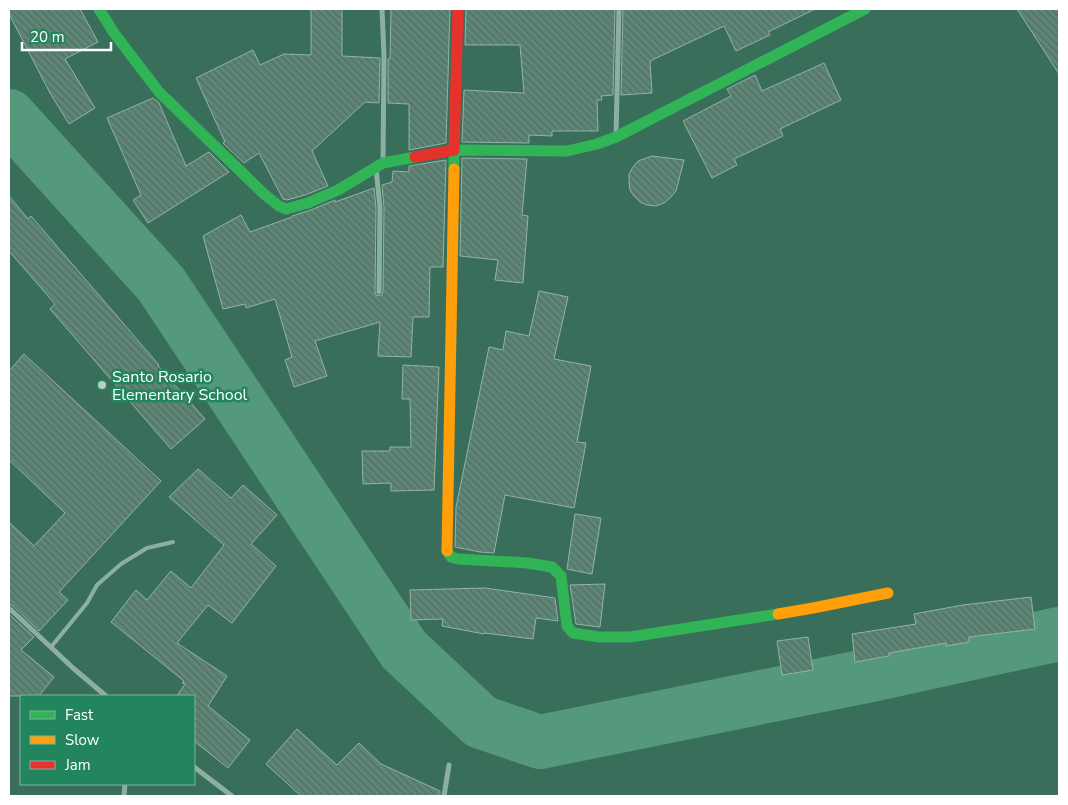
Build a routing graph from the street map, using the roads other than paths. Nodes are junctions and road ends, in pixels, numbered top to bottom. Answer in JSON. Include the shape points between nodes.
{"nodes":[{"id":1,"x":99,"y":9,"type":"edge"},
{"id":2,"x":382,"y":9,"type":"edge"},
{"id":3,"x":458,"y":9,"type":"edge"},
{"id":4,"x":618,"y":9,"type":"edge"},
{"id":5,"x":866,"y":9,"type":"edge"},
{"id":6,"x":616,"y":137,"type":"junction"},
{"id":7,"x":454,"y":150,"type":"junction"},
{"id":8,"x":380,"y":165,"type":"junction"},
{"id":9,"x":379,"y":292,"type":"dead end"},
{"id":10,"x":174,"y":542,"type":"dead end"},
{"id":11,"x":888,"y":593,"type":"dead end"},
{"id":12,"x":9,"y":608,"type":"edge"},
{"id":13,"x":51,"y":647,"type":"junction"},
{"id":14,"x":105,"y":695,"type":"edge"},
{"id":15,"x":450,"y":765,"type":"dead end"},
{"id":16,"x":195,"y":768,"type":"edge"},
{"id":17,"x":232,"y":796,"type":"edge"},
{"id":18,"x":444,"y":796,"type":"edge"}],
"edges":[{"from":1,"to":8,"type":"street","via":[[159,92],[279,206],[286,209],[308,203],[338,190]]},
{"from":2,"to":8,"type":"street","via":[[384,56]]},
{"from":3,"to":7,"type":"street"},
{"from":4,"to":6,"type":"street"},
{"from":5,"to":6,"type":"street"},
{"from":6,"to":7,"type":"street","via":[[567,151]]},
{"from":7,"to":8,"type":"street"},
{"from":7,"to":11,"type":"street","via":[[447,551],[451,557],[552,567],[561,576],[567,626],[573,633],[599,637],[630,637]]},
{"from":8,"to":9,"type":"street"},
{"from":10,"to":13,"type":"lane","via":[[147,548],[121,564],[97,585],[87,603]]},
{"from":12,"to":13,"type":"street"},
{"from":13,"to":14,"type":"street"},
{"from":15,"to":18,"type":"street"},
{"from":16,"to":17,"type":"street"}]}
